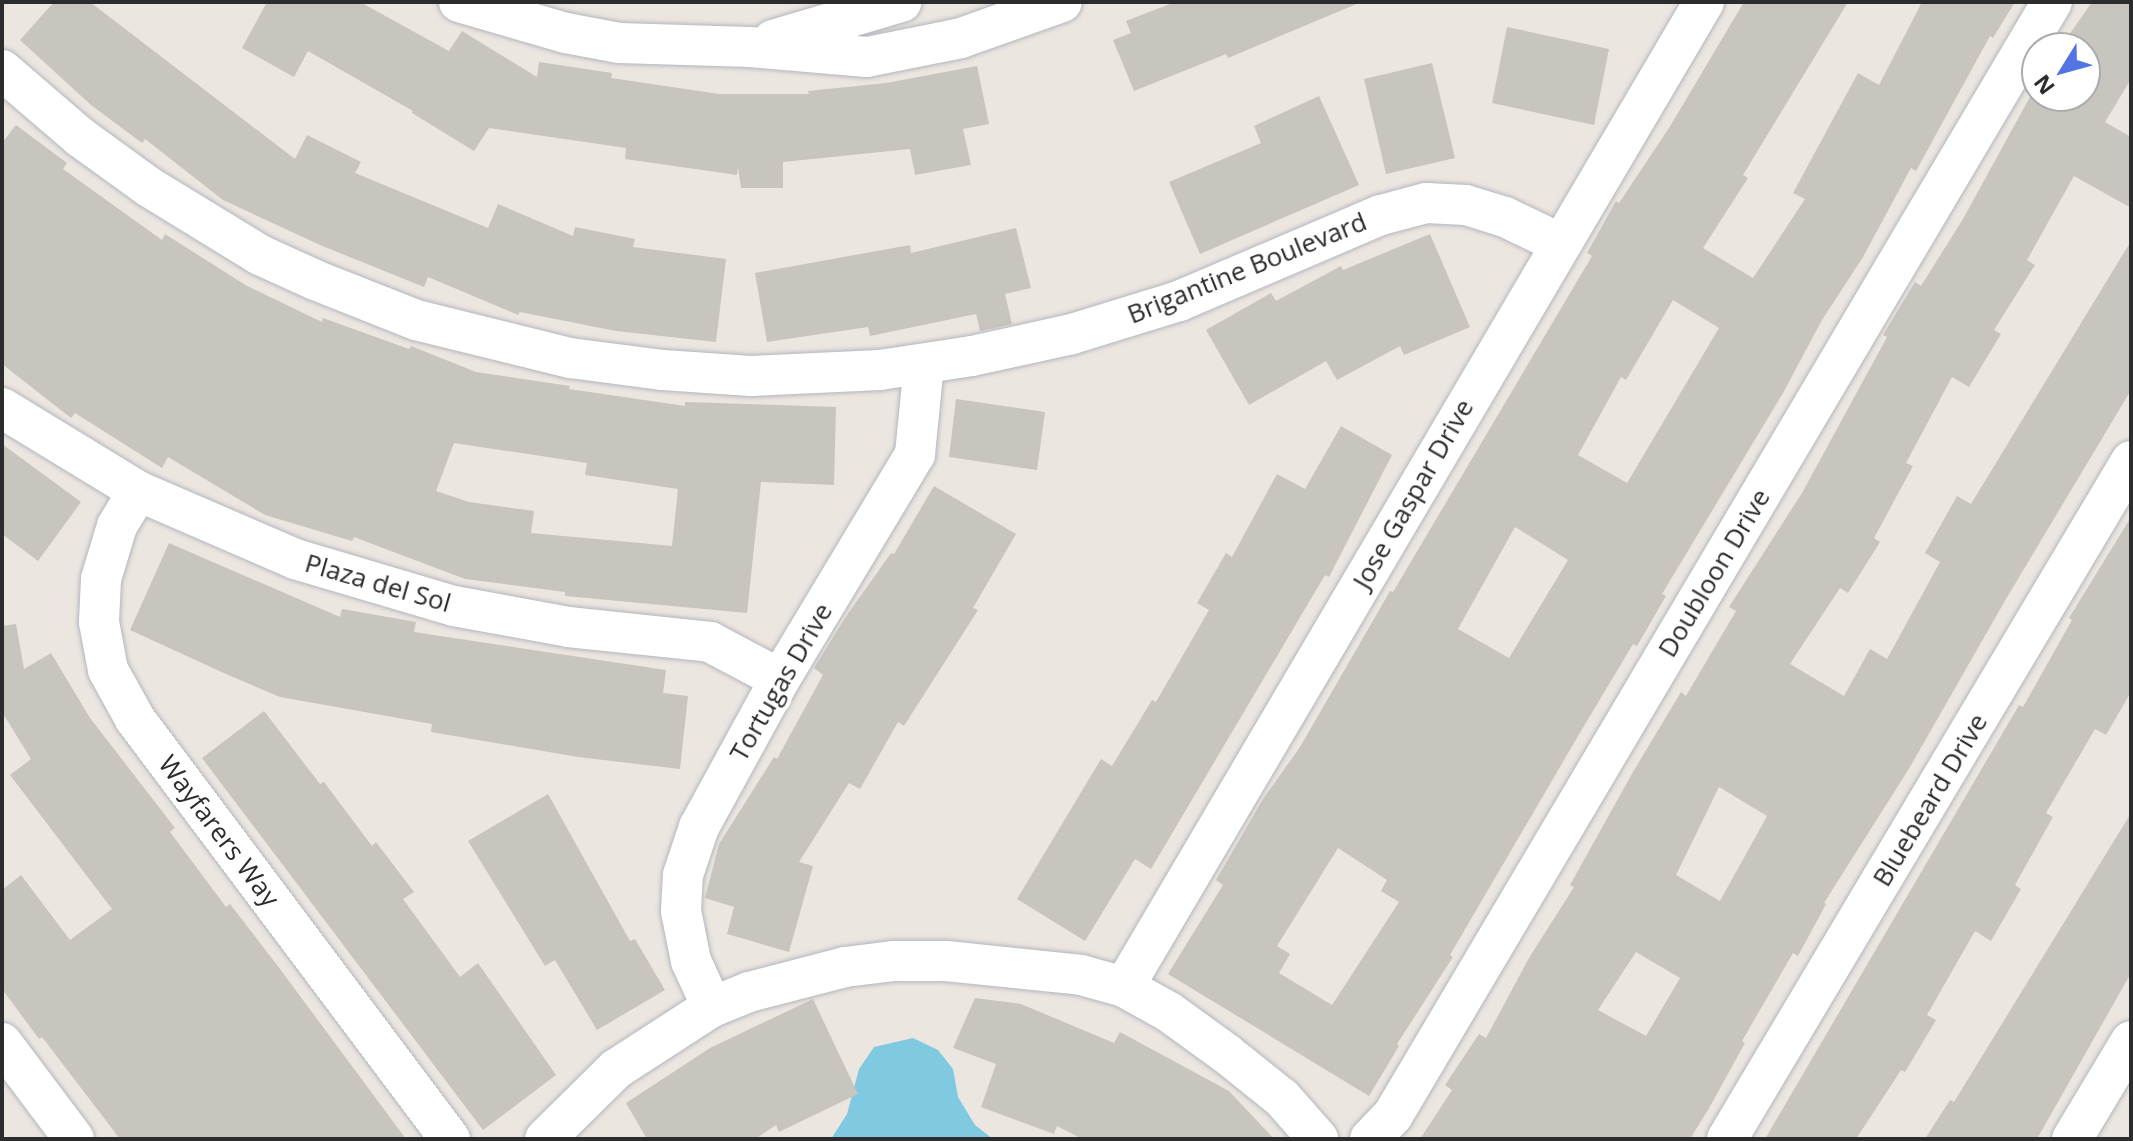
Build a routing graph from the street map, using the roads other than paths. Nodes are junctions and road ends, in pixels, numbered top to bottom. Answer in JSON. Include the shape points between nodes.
{"nodes":[{"id":1,"x":459,"y":2,"type":"edge"},
{"id":2,"x":901,"y":2,"type":"edge"},
{"id":3,"x":1062,"y":2,"type":"edge"},
{"id":4,"x":1704,"y":2,"type":"edge"},
{"id":5,"x":2052,"y":2,"type":"edge"},
{"id":6,"x":992,"y":14,"type":"edge"},
{"id":7,"x":750,"y":47,"type":"junction"},
{"id":8,"x":2,"y":70,"type":"edge"},
{"id":9,"x":1559,"y":243,"type":"junction"},
{"id":10,"x":924,"y":364,"type":"junction"},
{"id":11,"x":2,"y":408,"type":"edge"},
{"id":12,"x":2131,"y":461,"type":"edge"},
{"id":13,"x":138,"y":491,"type":"junction"},
{"id":14,"x":780,"y":679,"type":"junction"},
{"id":15,"x":1124,"y":987,"type":"junction"},
{"id":16,"x":712,"y":1007,"type":"junction"},
{"id":17,"x":2131,"y":1041,"type":"edge"},
{"id":18,"x":2,"y":1043,"type":"edge"},
{"id":19,"x":74,"y":1139,"type":"edge"},
{"id":20,"x":450,"y":1139,"type":"edge"},
{"id":21,"x":545,"y":1139,"type":"edge"},
{"id":22,"x":1318,"y":1139,"type":"edge"},
{"id":23,"x":1370,"y":1139,"type":"edge"},
{"id":24,"x":1727,"y":1139,"type":"edge"},
{"id":25,"x":2072,"y":1139,"type":"edge"}],
"edges":[{"from":1,"to":7,"type":"street","via":[[619,43]]},
{"from":2,"to":7,"type":"street"},
{"from":3,"to":6,"type":"street"},
{"from":4,"to":9,"type":"street","name":"Jose Gaspar Drive"},
{"from":5,"to":23,"type":"street","name":"Doubloon Drive","via":[[1401,1101]]},
{"from":6,"to":7,"type":"street","via":[[867,57]]},
{"from":8,"to":10,"type":"street","name":"Brigantine Boulevard","via":[[149,187],[260,255],[416,320],[570,358],[663,370],[751,376]]},
{"from":9,"to":10,"type":"street","name":"Brigantine Boulevard","via":[[1466,205],[1426,203],[1381,215],[1179,301],[1072,334]]},
{"from":9,"to":15,"type":"street","name":"Jose Gaspar Drive"},
{"from":10,"to":14,"type":"street","name":"Tortugas Drive","via":[[915,454]]},
{"from":11,"to":13,"type":"street","name":"Plaza del Sol"},
{"from":12,"to":24,"type":"street","name":"Bluebeard Drive"},
{"from":13,"to":14,"type":"street","name":"Plaza del Sol","via":[[295,559],[404,594],[568,627],[710,642]]},
{"from":13,"to":20,"type":"street","name":"Wayfarers Way","via":[[117,526],[101,579],[99,622],[108,670],[135,719]]},
{"from":14,"to":16,"type":"street","name":"Tortugas Drive","via":[[699,827],[683,875],[681,911],[691,961]]},
{"from":15,"to":16,"type":"street","via":[[1081,975],[893,961],[808,975]]},
{"from":15,"to":22,"type":"street","via":[[1227,1054],[1282,1098]]},
{"from":16,"to":21,"type":"street","via":[[616,1069]]},
{"from":17,"to":25,"type":"street"},
{"from":18,"to":19,"type":"street"}]}
